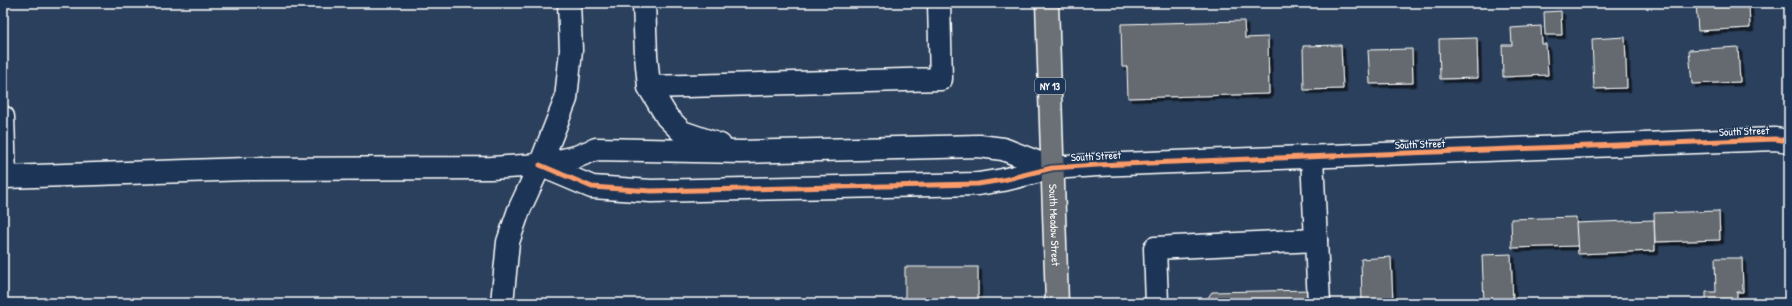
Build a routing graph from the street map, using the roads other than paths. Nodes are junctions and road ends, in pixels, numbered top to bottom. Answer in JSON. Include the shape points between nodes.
{"nodes":[{"id":1,"x":569,"y":3,"type":"edge"},
{"id":2,"x":644,"y":3,"type":"edge"},
{"id":3,"x":939,"y":3,"type":"edge"},
{"id":4,"x":1047,"y":3,"type":"edge"},
{"id":5,"x":649,"y":87,"type":"junction"},
{"id":6,"x":3,"y":117,"type":"edge"},
{"id":7,"x":1789,"y":141,"type":"edge"},
{"id":8,"x":742,"y":152,"type":"junction"},
{"id":9,"x":1312,"y":158,"type":"junction"},
{"id":10,"x":540,"y":165,"type":"junction"},
{"id":11,"x":1052,"y":168,"type":"junction"},
{"id":12,"x":1316,"y":240,"type":"junction"},
{"id":13,"x":502,"y":303,"type":"edge"},
{"id":14,"x":1057,"y":303,"type":"edge"},
{"id":15,"x":1157,"y":303,"type":"edge"},
{"id":16,"x":1319,"y":303,"type":"edge"}],
"edges":[{"from":1,"to":10,"type":"street","via":[[571,50],[566,99]]},
{"from":2,"to":5,"type":"street"},
{"from":3,"to":5,"type":"street","via":[[941,80]]},
{"from":4,"to":11,"type":"highway","name":"South Meadow Street","number":"NY 13"},
{"from":5,"to":8,"type":"street","via":[[667,117],[682,132]]},
{"from":6,"to":10,"type":"street","via":[[5,177],[247,169],[491,168]]},
{"from":7,"to":9,"type":"street","name":"South Street","via":[[1775,139]]},
{"from":8,"to":10,"type":"street","via":[[596,149],[576,157]]},
{"from":8,"to":11,"type":"street","via":[[979,146],[1003,149]]},
{"from":9,"to":11,"type":"street","name":"South Street"},
{"from":9,"to":12,"type":"street"},
{"from":10,"to":11,"type":"street","name":"South Street","via":[[592,187],[651,191],[978,184]]},
{"from":10,"to":13,"type":"street","via":[[519,210],[508,242]]},
{"from":11,"to":14,"type":"highway","name":"South Meadow Street","number":"NY 13"},
{"from":12,"to":15,"type":"street","via":[[1155,248]]},
{"from":12,"to":16,"type":"street"}]}
